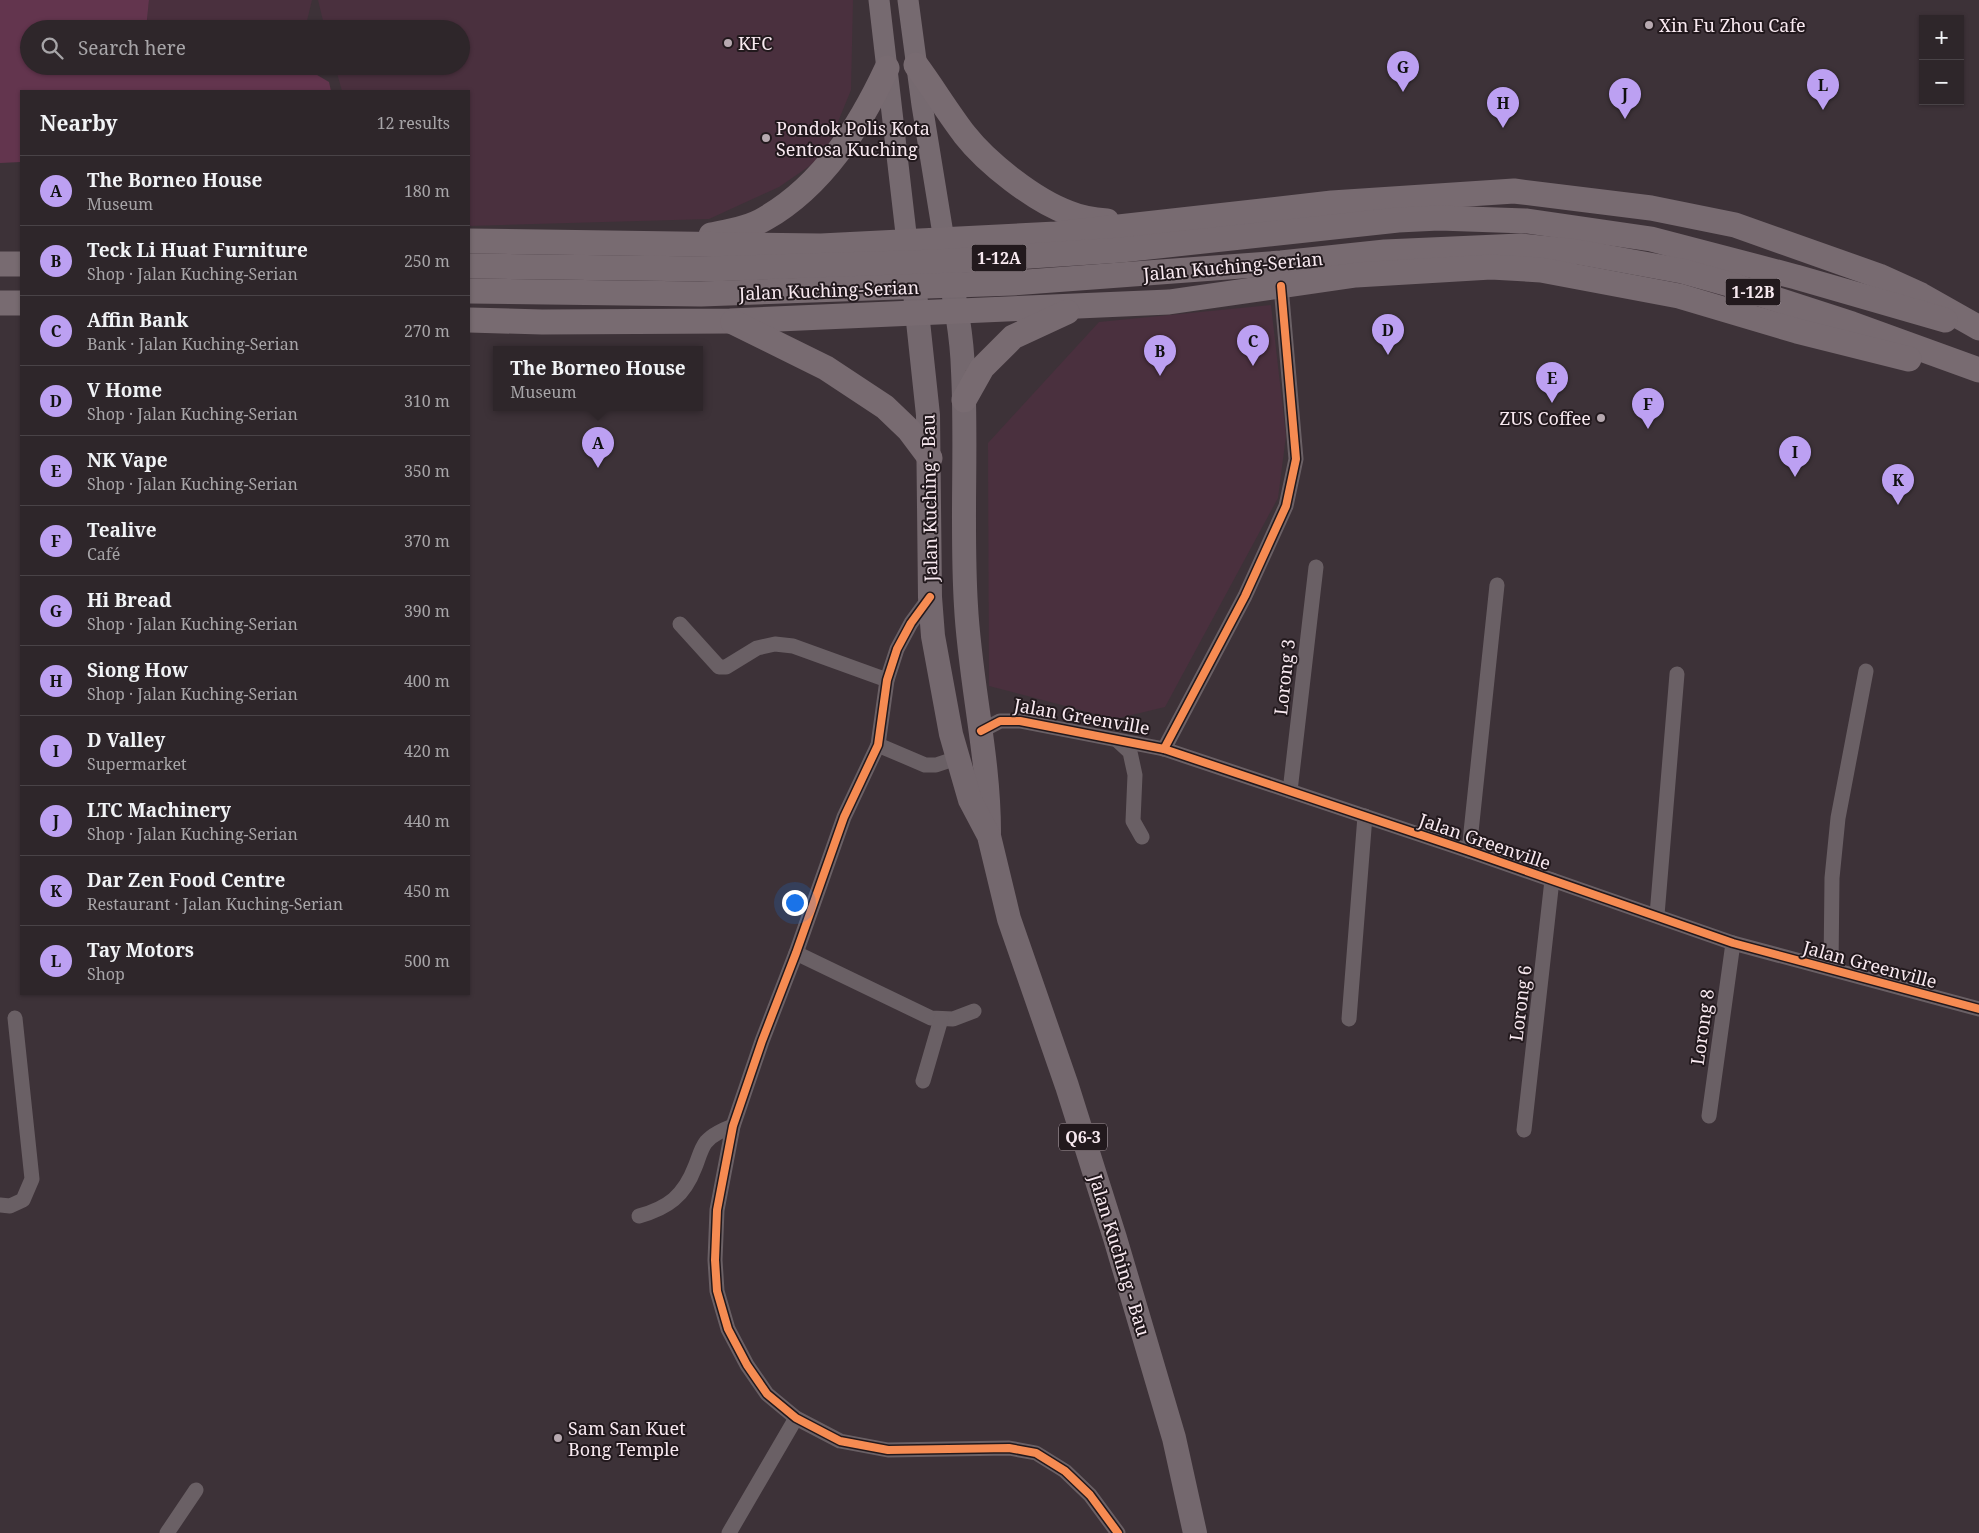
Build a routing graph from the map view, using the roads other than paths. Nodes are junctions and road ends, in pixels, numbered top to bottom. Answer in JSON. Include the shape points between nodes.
{"nodes":[{"id":1,"x":879,"y":0,"type":"edge"},
{"id":2,"x":908,"y":0,"type":"edge"},
{"id":3,"x":916,"y":65,"type":"junction"},
{"id":4,"x":887,"y":68,"type":"junction"},
{"id":5,"x":1141,"y":225,"type":"junction"},
{"id":6,"x":944,"y":240,"type":"junction"},
{"id":7,"x":470,"y":241,"type":"edge"},
{"id":8,"x":907,"y":242,"type":"junction"},
{"id":9,"x":677,"y":244,"type":"junction"},
{"id":10,"x":0,"y":264,"type":"edge"},
{"id":11,"x":20,"y":264,"type":"edge"},
{"id":12,"x":470,"y":266,"type":"edge"},
{"id":13,"x":1281,"y":286,"type":"junction"},
{"id":14,"x":470,"y":291,"type":"edge"},
{"id":15,"x":20,"y":303,"type":"edge"},
{"id":16,"x":0,"y":304,"type":"edge"},
{"id":17,"x":1081,"y":306,"type":"junction"},
{"id":18,"x":957,"y":311,"type":"junction"},
{"id":19,"x":918,"y":313,"type":"junction"},
{"id":20,"x":470,"y":320,"type":"edge"},
{"id":21,"x":730,"y":321,"type":"junction"},
{"id":22,"x":1979,"y":329,"type":"edge"},
{"id":23,"x":1976,"y":370,"type":"edge"},
{"id":24,"x":964,"y":400,"type":"junction"},
{"id":25,"x":930,"y":458,"type":"junction"},
{"id":26,"x":1316,"y":567,"type":"dead end"},
{"id":27,"x":1497,"y":585,"type":"dead end"},
{"id":28,"x":930,"y":598,"type":"junction"},
{"id":29,"x":680,"y":624,"type":"dead end"},
{"id":30,"x":1866,"y":671,"type":"dead end"},
{"id":31,"x":1677,"y":674,"type":"dead end"},
{"id":32,"x":887,"y":680,"type":"junction"},
{"id":33,"x":981,"y":731,"type":"junction"},
{"id":34,"x":1117,"y":740,"type":"junction"},
{"id":35,"x":878,"y":744,"type":"junction"},
{"id":36,"x":1164,"y":749,"type":"junction"},
{"id":37,"x":957,"y":758,"type":"junction"},
{"id":38,"x":1290,"y":791,"type":"junction"},
{"id":39,"x":1365,"y":816,"type":"junction"},
{"id":40,"x":989,"y":836,"type":"junction"},
{"id":41,"x":1142,"y":837,"type":"dead end"},
{"id":42,"x":1469,"y":850,"type":"junction"},
{"id":43,"x":1552,"y":880,"type":"junction"},
{"id":44,"x":1656,"y":915,"type":"junction"},
{"id":45,"x":1733,"y":943,"type":"junction"},
{"id":46,"x":796,"y":953,"type":"junction"},
{"id":47,"x":1831,"y":968,"type":"junction"},
{"id":48,"x":1979,"y":1009,"type":"edge"},
{"id":49,"x":974,"y":1011,"type":"dead end"},
{"id":50,"x":15,"y":1018,"type":"dead end"},
{"id":51,"x":941,"y":1019,"type":"junction"},
{"id":52,"x":1348,"y":1019,"type":"dead end"},
{"id":53,"x":923,"y":1081,"type":"dead end"},
{"id":54,"x":1709,"y":1116,"type":"dead end"},
{"id":55,"x":733,"y":1126,"type":"junction"},
{"id":56,"x":1524,"y":1130,"type":"dead end"},
{"id":57,"x":0,"y":1205,"type":"edge"},
{"id":58,"x":638,"y":1216,"type":"dead end"},
{"id":59,"x":796,"y":1418,"type":"junction"},
{"id":60,"x":196,"y":1490,"type":"dead end"},
{"id":61,"x":167,"y":1533,"type":"edge"},
{"id":62,"x":729,"y":1533,"type":"edge"},
{"id":63,"x":1118,"y":1533,"type":"edge"},
{"id":64,"x":1195,"y":1533,"type":"edge"}],
"edges":[{"from":1,"to":4,"type":"main road"},
{"from":2,"to":3,"type":"main road"},
{"from":3,"to":5,"type":"highway","via":[[964,134],[1007,176],[1068,213]]},
{"from":3,"to":6,"type":"main road"},
{"from":4,"to":8,"type":"main road"},
{"from":4,"to":9,"type":"highway","via":[[874,96],[834,160],[790,202],[765,219],[745,227]]},
{"from":5,"to":6,"type":"highway","via":[[1056,234]]},
{"from":5,"to":22,"type":"highway","via":[[1332,203],[1514,190],[1598,200],[1735,225],[1879,276],[1921,294]]},
{"from":6,"to":8,"type":"highway"},
{"from":6,"to":18,"type":"main road","name":"Jalan Kuching - Bau"},
{"from":7,"to":9,"type":"highway"},
{"from":8,"to":9,"type":"highway","via":[[821,246]]},
{"from":8,"to":19,"type":"main road","name":"Jalan Kuching - Bau"},
{"from":10,"to":11,"type":"highway"},
{"from":12,"to":22,"type":"highway","name":"Jalan Kuching-Serian","number":"1-12A","via":[[706,269],[901,263],[1121,250],[1398,220],[1527,221],[1651,239]]},
{"from":13,"to":17,"type":"highway","via":[[1169,302]]},
{"from":13,"to":23,"type":"highway","via":[[1356,275],[1491,267],[1541,270],[1679,296],[1906,359]]},
{"from":13,"to":36,"type":"street","via":[[1296,459],[1286,506],[1245,596]]},
{"from":14,"to":23,"type":"highway","name":"Jalan Kuching-Serian","number":"1-12B","via":[[701,294],[1013,283],[1385,252],[1520,246],[1578,252],[1682,271],[1852,324]]},
{"from":15,"to":16,"type":"highway"},
{"from":17,"to":18,"type":"highway"},
{"from":17,"to":24,"type":"highway","via":[[1013,337],[982,368]]},
{"from":18,"to":19,"type":"highway"},
{"from":18,"to":24,"type":"main road","name":"Jalan Kuching - Bau"},
{"from":19,"to":21,"type":"highway"},
{"from":19,"to":25,"type":"main road","name":"Jalan Kuching - Bau"},
{"from":20,"to":21,"type":"highway"},
{"from":21,"to":25,"type":"highway","via":[[826,368],[886,407]]},
{"from":24,"to":33,"type":"main road","name":"Jalan Kuching - Bau","via":[[964,579]]},
{"from":25,"to":28,"type":"main road","name":"Jalan Kuching - Bau"},
{"from":26,"to":38,"type":"street","name":"Lorong 3"},
{"from":27,"to":42,"type":"street"},
{"from":28,"to":32,"type":"street","via":[[897,649]]},
{"from":28,"to":37,"type":"main road","name":"Jalan Kuching - Bau","via":[[935,645]]},
{"from":29,"to":32,"type":"street","via":[[719,668],[757,648],[775,644],[792,646]]},
{"from":30,"to":47,"type":"street","via":[[1838,818],[1832,878]]},
{"from":31,"to":44,"type":"street"},
{"from":32,"to":35,"type":"street"},
{"from":33,"to":34,"type":"street","name":"Jalan Greenville","via":[[1000,721],[1020,721]]},
{"from":33,"to":40,"type":"main road","name":"Jalan Kuching - Bau","via":[[989,795]]},
{"from":34,"to":36,"type":"street","name":"Jalan Greenville"},
{"from":34,"to":41,"type":"street","via":[[1130,752],[1135,775],[1133,821]]},
{"from":35,"to":37,"type":"street","via":[[925,765]]},
{"from":35,"to":46,"type":"street","via":[[844,817]]},
{"from":36,"to":38,"type":"street","name":"Jalan Greenville"},
{"from":37,"to":40,"type":"main road","name":"Jalan Kuching - Bau","via":[[970,800]]},
{"from":38,"to":39,"type":"street","name":"Jalan Greenville"},
{"from":39,"to":42,"type":"street","name":"Jalan Greenville"},
{"from":39,"to":52,"type":"street"},
{"from":40,"to":64,"type":"main road","name":"Jalan Kuching - Bau","number":"Q6-3","via":[[1009,919],[1067,1086],[1151,1354]]},
{"from":42,"to":43,"type":"street","name":"Jalan Greenville"},
{"from":43,"to":44,"type":"street","name":"Jalan Greenville"},
{"from":43,"to":56,"type":"street","name":"Lorong 6"},
{"from":44,"to":45,"type":"street","name":"Jalan Greenville"},
{"from":45,"to":47,"type":"street","name":"Jalan Greenville"},
{"from":45,"to":54,"type":"street","name":"Lorong 8"},
{"from":46,"to":51,"type":"street","via":[[917,1012]]},
{"from":46,"to":55,"type":"street"},
{"from":47,"to":48,"type":"street","name":"Jalan Greenville"},
{"from":49,"to":51,"type":"street","via":[[953,1019]]},
{"from":50,"to":57,"type":"street","via":[[32,1179],[23,1200],[10,1206]]},
{"from":51,"to":53,"type":"street"},
{"from":55,"to":58,"type":"street","via":[[714,1134],[704,1143],[689,1182],[678,1197],[655,1212]]},
{"from":55,"to":59,"type":"street","via":[[717,1210],[717,1290],[728,1329],[746,1365],[767,1394]]},
{"from":59,"to":62,"type":"street"},
{"from":59,"to":63,"type":"street","via":[[840,1441],[888,1450],[982,1447],[1036,1453],[1065,1471],[1090,1495]]},
{"from":60,"to":61,"type":"street"}]}
